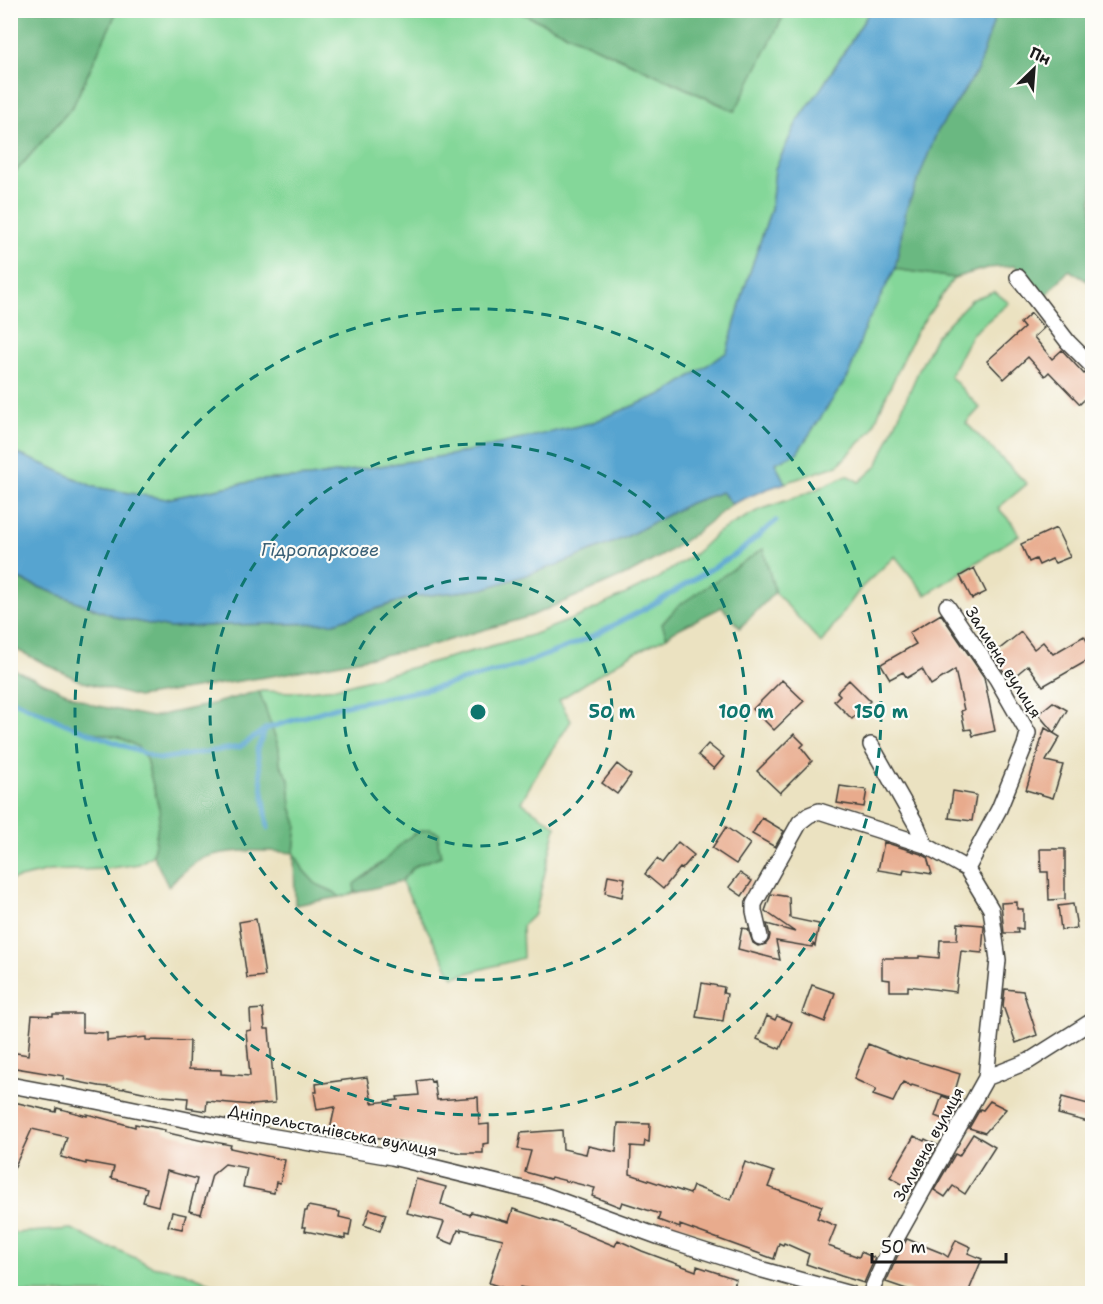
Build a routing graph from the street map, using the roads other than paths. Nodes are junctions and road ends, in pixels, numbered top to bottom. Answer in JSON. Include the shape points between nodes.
{"nodes":[{"id":1,"x":1018,"y":277,"type":"dead end"},
{"id":2,"x":1092,"y":366,"type":"edge"},
{"id":3,"x":946,"y":606,"type":"dead end"},
{"id":4,"x":872,"y":745,"type":"dead end"},
{"id":5,"x":925,"y":845,"type":"junction"},
{"id":6,"x":967,"y":869,"type":"junction"},
{"id":7,"x":760,"y":937,"type":"dead end"},
{"id":8,"x":1092,"y":1021,"type":"edge"},
{"id":9,"x":986,"y":1078,"type":"junction"},
{"id":10,"x":10,"y":1085,"type":"edge"},
{"id":11,"x":850,"y":1293,"type":"edge"},
{"id":12,"x":870,"y":1293,"type":"edge"}],
"edges":[{"from":1,"to":2,"type":"street","via":[[1068,342]]},
{"from":3,"to":6,"type":"street","name":"Заливна вулиця","via":[[997,679],[1028,733],[999,809]]},
{"from":4,"to":5,"type":"street"},
{"from":5,"to":6,"type":"street","name":"Заливна вулиця"},
{"from":5,"to":7,"type":"street","name":"Заливна вулиця","via":[[819,811],[809,815],[800,822],[754,904]]},
{"from":6,"to":9,"type":"street","name":"Заливна вулиця","via":[[991,909],[998,960]]},
{"from":8,"to":9,"type":"street","name":"Заливна вулиця","via":[[1029,1060]]},
{"from":9,"to":12,"type":"street","name":"Заливна вулиця","via":[[888,1253]]},
{"from":10,"to":11,"type":"street","name":"Дніпрельстанівська вулиця","via":[[246,1132],[392,1156],[539,1193],[752,1267]]}]}
